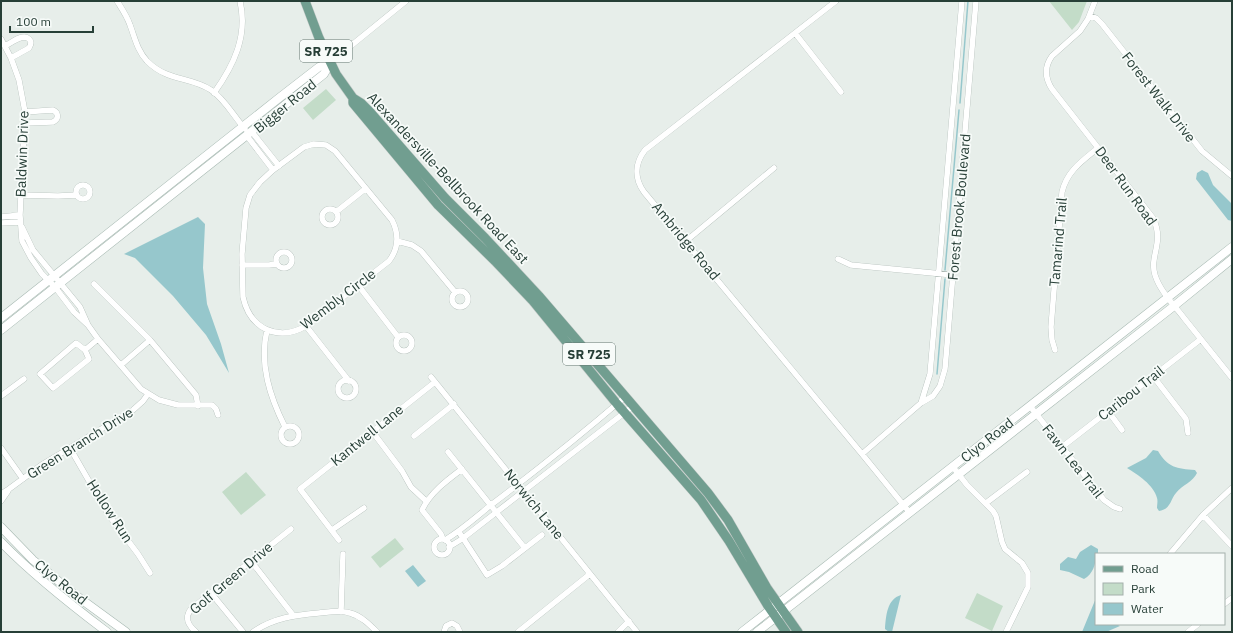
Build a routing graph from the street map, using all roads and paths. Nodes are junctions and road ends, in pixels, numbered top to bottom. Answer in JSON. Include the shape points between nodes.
{"nodes":[{"id":1,"x":117,"y":1,"type":"edge"},
{"id":2,"x":240,"y":1,"type":"edge"},
{"id":3,"x":305,"y":1,"type":"edge"},
{"id":4,"x":406,"y":1,"type":"edge"},
{"id":5,"x":836,"y":1,"type":"edge"},
{"id":6,"x":962,"y":1,"type":"edge"},
{"id":7,"x":976,"y":1,"type":"edge"},
{"id":8,"x":1095,"y":1,"type":"edge"},
{"id":9,"x":1090,"y":16,"type":"junction"},
{"id":10,"x":795,"y":33,"type":"junction"},
{"id":11,"x":1,"y":39,"type":"edge"},
{"id":12,"x":5,"y":46,"type":"junction"},
{"id":13,"x":11,"y":58,"type":"junction"},
{"id":14,"x":331,"y":62,"type":"junction"},
{"id":15,"x":841,"y":92,"type":"dead end"},
{"id":16,"x":214,"y":93,"type":"junction"},
{"id":17,"x":25,"y":112,"type":"junction"},
{"id":18,"x":25,"y":123,"type":"junction"},
{"id":19,"x":243,"y":127,"type":"junction"},
{"id":20,"x":249,"y":134,"type":"junction"},
{"id":21,"x":1098,"y":148,"type":"junction"},
{"id":22,"x":279,"y":166,"type":"junction"},
{"id":23,"x":774,"y":168,"type":"dead end"},
{"id":24,"x":273,"y":170,"type":"junction"},
{"id":25,"x":1232,"y":176,"type":"edge"},
{"id":26,"x":365,"y":189,"type":"junction"},
{"id":27,"x":20,"y":195,"type":"junction"},
{"id":28,"x":77,"y":195,"type":"dead end"},
{"id":29,"x":336,"y":212,"type":"dead end"},
{"id":30,"x":1,"y":217,"type":"edge"},
{"id":31,"x":20,"y":221,"type":"junction"},
{"id":32,"x":1,"y":223,"type":"edge"},
{"id":33,"x":397,"y":241,"type":"junction"},
{"id":34,"x":686,"y":242,"type":"junction"},
{"id":35,"x":1232,"y":247,"type":"edge"},
{"id":36,"x":838,"y":259,"type":"dead end"},
{"id":37,"x":1232,"y":259,"type":"edge"},
{"id":38,"x":242,"y":264,"type":"junction"},
{"id":39,"x":277,"y":264,"type":"dead end"},
{"id":40,"x":938,"y":273,"type":"junction"},
{"id":41,"x":953,"y":275,"type":"junction"},
{"id":42,"x":51,"y":278,"type":"junction"},
{"id":43,"x":94,"y":284,"type":"dead end"},
{"id":44,"x":58,"y":285,"type":"junction"},
{"id":45,"x":358,"y":285,"type":"junction"},
{"id":46,"x":455,"y":292,"type":"dead end"},
{"id":47,"x":1168,"y":297,"type":"junction"},
{"id":48,"x":536,"y":299,"type":"junction"},
{"id":49,"x":1174,"y":306,"type":"junction"},
{"id":50,"x":1,"y":318,"type":"edge"},
{"id":51,"x":306,"y":326,"type":"junction"},
{"id":52,"x":1,"y":330,"type":"edge"},
{"id":53,"x":267,"y":330,"type":"junction"},
{"id":54,"x":398,"y":337,"type":"dead end"},
{"id":55,"x":98,"y":339,"type":"junction"},
{"id":56,"x":1201,"y":339,"type":"junction"},
{"id":57,"x":150,"y":340,"type":"junction"},
{"id":58,"x":85,"y":350,"type":"junction"},
{"id":59,"x":1055,"y":350,"type":"dead end"},
{"id":60,"x":121,"y":365,"type":"junction"},
{"id":61,"x":1153,"y":376,"type":"junction"},
{"id":62,"x":1231,"y":376,"type":"edge"},
{"id":63,"x":24,"y":379,"type":"dead end"},
{"id":64,"x":433,"y":379,"type":"joint"},
{"id":65,"x":349,"y":381,"type":"dead end"},
{"id":66,"x":148,"y":394,"type":"junction"},
{"id":67,"x":1,"y":396,"type":"edge"},
{"id":68,"x":625,"y":397,"type":"junction"},
{"id":69,"x":454,"y":404,"type":"junction"},
{"id":70,"x":617,"y":404,"type":"junction"},
{"id":71,"x":921,"y":404,"type":"junction"},
{"id":72,"x":198,"y":406,"type":"junction"},
{"id":73,"x":633,"y":406,"type":"junction"},
{"id":74,"x":1030,"y":406,"type":"junction"},
{"id":75,"x":1108,"y":411,"type":"junction"},
{"id":76,"x":624,"y":412,"type":"junction"},
{"id":77,"x":1036,"y":414,"type":"junction"},
{"id":78,"x":218,"y":415,"type":"dead end"},
{"id":79,"x":285,"y":427,"type":"dead end"},
{"id":80,"x":1122,"y":430,"type":"dead end"},
{"id":81,"x":372,"y":432,"type":"junction"},
{"id":82,"x":1188,"y":433,"type":"dead end"},
{"id":83,"x":414,"y":436,"type":"dead end"},
{"id":84,"x":1062,"y":447,"type":"junction"},
{"id":85,"x":1,"y":448,"type":"edge"},
{"id":86,"x":70,"y":448,"type":"junction"},
{"id":87,"x":448,"y":452,"type":"dead end"},
{"id":88,"x":862,"y":454,"type":"junction"},
{"id":89,"x":953,"y":467,"type":"junction"},
{"id":90,"x":462,"y":469,"type":"junction"},
{"id":91,"x":1027,"y":472,"type":"dead end"},
{"id":92,"x":959,"y":474,"type":"junction"},
{"id":93,"x":23,"y":479,"type":"junction"},
{"id":94,"x":519,"y":485,"type":"junction"},
{"id":95,"x":1232,"y":488,"type":"edge"},
{"id":96,"x":9,"y":489,"type":"junction"},
{"id":97,"x":524,"y":491,"type":"junction"},
{"id":98,"x":1,"y":494,"type":"edge"},
{"id":99,"x":1,"y":501,"type":"edge"},
{"id":100,"x":426,"y":502,"type":"junction"},
{"id":101,"x":986,"y":503,"type":"junction"},
{"id":102,"x":491,"y":505,"type":"junction"},
{"id":103,"x":904,"y":505,"type":"junction"},
{"id":104,"x":364,"y":508,"type":"dead end"},
{"id":105,"x":1120,"y":509,"type":"dead end"},
{"id":106,"x":496,"y":512,"type":"junction"},
{"id":107,"x":910,"y":513,"type":"junction"},
{"id":108,"x":1203,"y":515,"type":"junction"},
{"id":109,"x":1,"y":527,"type":"edge"},
{"id":110,"x":291,"y":529,"type":"dead end"},
{"id":111,"x":332,"y":530,"type":"junction"},
{"id":112,"x":459,"y":532,"type":"junction"},
{"id":113,"x":542,"y":535,"type":"dead end"},
{"id":114,"x":462,"y":539,"type":"junction"},
{"id":115,"x":339,"y":540,"type":"dead end"},
{"id":116,"x":444,"y":540,"type":"junction"},
{"id":117,"x":1,"y":542,"type":"edge"},
{"id":118,"x":1232,"y":546,"type":"edge"},
{"id":119,"x":449,"y":547,"type":"junction"},
{"id":120,"x":524,"y":548,"type":"junction"},
{"id":121,"x":1171,"y":553,"type":"edge"},
{"id":122,"x":343,"y":554,"type":"dead end"},
{"id":123,"x":251,"y":561,"type":"junction"},
{"id":124,"x":150,"y":573,"type":"dead end"},
{"id":125,"x":590,"y":574,"type":"junction"},
{"id":126,"x":211,"y":593,"type":"junction"},
{"id":127,"x":777,"y":610,"type":"junction"},
{"id":128,"x":341,"y":612,"type":"junction"},
{"id":129,"x":293,"y":615,"type":"junction"},
{"id":130,"x":629,"y":622,"type":"junction"},
{"id":131,"x":1197,"y":625,"type":"edge"},
{"id":132,"x":107,"y":632,"type":"edge"},
{"id":133,"x":126,"y":632,"type":"edge"},
{"id":134,"x":196,"y":632,"type":"edge"},
{"id":135,"x":243,"y":632,"type":"edge"},
{"id":136,"x":252,"y":632,"type":"edge"},
{"id":137,"x":378,"y":632,"type":"edge"},
{"id":138,"x":444,"y":632,"type":"edge"},
{"id":139,"x":460,"y":632,"type":"edge"},
{"id":140,"x":518,"y":632,"type":"edge"},
{"id":141,"x":618,"y":632,"type":"edge"},
{"id":142,"x":637,"y":632,"type":"edge"},
{"id":143,"x":742,"y":632,"type":"edge"},
{"id":144,"x":757,"y":632,"type":"edge"},
{"id":145,"x":786,"y":632,"type":"edge"},
{"id":146,"x":798,"y":632,"type":"edge"},
{"id":147,"x":1006,"y":632,"type":"edge"},
{"id":148,"x":1188,"y":632,"type":"edge"}],
"edges":[{"from":1,"to":16,"type":"street","via":[[127,16],[137,46],[154,67],[170,76],[201,85]]},
{"from":2,"to":16,"type":"street","via":[[242,31],[236,54],[226,76]]},
{"from":3,"to":14,"type":"main road","number":"SR 725"},
{"from":4,"to":14,"type":"street"},
{"from":5,"to":10,"type":"street","name":"Ambridge Road"},
{"from":6,"to":40,"type":"street","name":"Forest Brook Boulevard"},
{"from":7,"to":41,"type":"street","name":"Forest Brook Boulevard"},
{"from":8,"to":9,"type":"street","name":"Deer Run Road"},
{"from":9,"to":21,"type":"street","name":"Deer Run Road","via":[[1080,31],[1052,56],[1046,77],[1052,89]]},
{"from":9,"to":25,"type":"street","name":"Forest Walk Drive","via":[[1102,24],[1202,151]]},
{"from":10,"to":15,"type":"street"},
{"from":10,"to":34,"type":"street","name":"Ambridge Road","via":[[656,141],[639,159],[637,176],[641,187]]},
{"from":11,"to":12,"type":"street","name":"Baldwin Drive"},
{"from":12,"to":13,"type":"street","name":"Baldwin Drive"},
{"from":12,"to":13,"type":"street","via":[[23,37],[30,40],[31,45],[28,49]]},
{"from":13,"to":17,"type":"street","name":"Baldwin Drive","via":[[19,80]]},
{"from":14,"to":19,"type":"street","name":"Bigger Road","via":[[319,67]]},
{"from":14,"to":20,"type":"street","name":"Bigger Road","via":[[324,74]]},
{"from":14,"to":48,"type":"main road","name":"Alexandersville-Bellbrook Road East","number":"SR 725","via":[[353,98],[370,112],[462,222],[485,238]]},
{"from":16,"to":19,"type":"street"},
{"from":17,"to":18,"type":"street","name":"Baldwin Drive"},
{"from":17,"to":18,"type":"street","via":[[53,110],[58,116],[53,122]]},
{"from":18,"to":27,"type":"street","name":"Baldwin Drive"},
{"from":19,"to":20,"type":"street"},
{"from":19,"to":42,"type":"street","name":"Bigger Road"},
{"from":20,"to":22,"type":"street"},
{"from":20,"to":24,"type":"street"},
{"from":20,"to":44,"type":"street","name":"Bigger Road"},
{"from":21,"to":47,"type":"street","name":"Deer Run Road","via":[[1150,214],[1156,226],[1158,238],[1154,272]]},
{"from":21,"to":59,"type":"street","name":"Tamarind Trail","via":[[1071,170],[1062,192],[1051,327]]},
{"from":22,"to":24,"type":"street"},
{"from":22,"to":26,"type":"street","via":[[309,145],[326,145],[335,151]]},
{"from":23,"to":34,"type":"street"},
{"from":24,"to":38,"type":"street","via":[[254,189],[248,201]]},
{"from":26,"to":29,"type":"street"},
{"from":26,"to":33,"type":"street","via":[[392,220]]},
{"from":27,"to":28,"type":"street"},
{"from":27,"to":31,"type":"street","name":"Baldwin Drive"},
{"from":30,"to":31,"type":"street"},
{"from":31,"to":32,"type":"street"},
{"from":31,"to":42,"type":"street","name":"Baldwin Drive","via":[[33,250]]},
{"from":33,"to":45,"type":"street","name":"Wembly Circle","via":[[389,261]]},
{"from":33,"to":46,"type":"street","via":[[422,251]]},
{"from":34,"to":88,"type":"street","name":"Ambridge Road"},
{"from":35,"to":47,"type":"street","name":"Clyo Road"},
{"from":36,"to":40,"type":"street","via":[[851,265]]},
{"from":37,"to":49,"type":"street","name":"Clyo Road"},
{"from":38,"to":39,"type":"street"},
{"from":38,"to":53,"type":"street","via":[[244,304],[255,322]]},
{"from":40,"to":41,"type":"street"},
{"from":40,"to":71,"type":"street","name":"Forest Brook Boulevard","via":[[930,374]]},
{"from":41,"to":71,"type":"street","name":"Forest Brook Boulevard","via":[[943,379],[935,393]]},
{"from":42,"to":44,"type":"street","name":"Baldwin Drive"},
{"from":42,"to":50,"type":"street","name":"Bigger Road"},
{"from":43,"to":57,"type":"street"},
{"from":44,"to":52,"type":"street","name":"Bigger Road"},
{"from":44,"to":55,"type":"street","name":"Baldwin Drive","via":[[74,312]]},
{"from":45,"to":51,"type":"street","name":"Wembly Circle"},
{"from":45,"to":54,"type":"street"},
{"from":47,"to":49,"type":"street","name":"Deer Run Road"},
{"from":47,"to":74,"type":"street","name":"Clyo Road"},
{"from":48,"to":68,"type":"main road","name":"Alexandersville-Bellbrook Road East","number":"SR 725"},
{"from":48,"to":70,"type":"main road","name":"Alexandersville-Bellbrook Road East","number":"SR 725"},
{"from":49,"to":56,"type":"street","name":"Deer Run Road"},
{"from":49,"to":77,"type":"street","name":"Clyo Road"},
{"from":51,"to":53,"type":"street","name":"Wembly Circle","via":[[284,333]]},
{"from":51,"to":65,"type":"street"},
{"from":53,"to":79,"type":"street","via":[[264,348],[266,376],[272,399]]},
{"from":55,"to":58,"type":"street"},
{"from":55,"to":60,"type":"street","name":"Baldwin Drive"},
{"from":56,"to":61,"type":"street","name":"Caribou Trail"},
{"from":56,"to":62,"type":"street","name":"Deer Run Road"},
{"from":57,"to":60,"type":"street"},
{"from":57,"to":72,"type":"street","via":[[196,395]]},
{"from":58,"to":58,"type":"street","via":[[89,359],[53,388],[40,374],[76,343]]},
{"from":60,"to":66,"type":"street","name":"Baldwin Drive","via":[[132,380]]},
{"from":61,"to":75,"type":"street","name":"Caribou Trail"},
{"from":61,"to":82,"type":"street","via":[[1186,419]]},
{"from":63,"to":67,"type":"street"},
{"from":64,"to":69,"type":"street","name":"Norwich Lane"},
{"from":64,"to":81,"type":"street","name":"Kantwell Lane"},
{"from":66,"to":72,"type":"street","name":"Baldwin Drive","via":[[180,406]]},
{"from":66,"to":86,"type":"street","name":"Green Branch Drive","via":[[133,410]]},
{"from":68,"to":70,"type":"street"},
{"from":68,"to":73,"type":"main road","name":"Alexandersville-Bellbrook Road East","number":"SR 725"},
{"from":69,"to":83,"type":"street"},
{"from":69,"to":94,"type":"street","name":"Norwich Lane"},
{"from":70,"to":76,"type":"main road","name":"Alexandersville-Bellbrook Road East","number":"SR 725"},
{"from":70,"to":94,"type":"street"},
{"from":71,"to":88,"type":"street","name":"Forest Brook Boulevard"},
{"from":72,"to":78,"type":"street","name":"Baldwin Drive","via":[[212,405]]},
{"from":73,"to":76,"type":"street"},
{"from":73,"to":127,"type":"main road","name":"Alexandersville-Bellbrook Road East","number":"SR 725","via":[[717,504]]},
{"from":74,"to":77,"type":"street","name":"Fawn Lea Trail"},
{"from":74,"to":89,"type":"street","name":"Clyo Road"},
{"from":75,"to":80,"type":"street"},
{"from":75,"to":84,"type":"street","name":"Caribou Trail"},
{"from":76,"to":97,"type":"street"},
{"from":76,"to":127,"type":"main road","name":"Alexandersville-Bellbrook Road East","number":"SR 725","via":[[701,500]]},
{"from":77,"to":84,"type":"street","name":"Fawn Lea Trail"},
{"from":77,"to":92,"type":"street","name":"Clyo Road"},
{"from":81,"to":100,"type":"street","via":[[411,487]]},
{"from":81,"to":111,"type":"street","name":"Kantwell Lane","via":[[300,490]]},
{"from":84,"to":105,"type":"street","name":"Fawn Lea Trail","via":[[1104,500]]},
{"from":85,"to":93,"type":"street"},
{"from":86,"to":93,"type":"street","name":"Green Branch Drive"},
{"from":86,"to":124,"type":"street","name":"Hollow Run","via":[[104,507]]},
{"from":87,"to":90,"type":"street"},
{"from":88,"to":103,"type":"street","name":"Ambridge Road"},
{"from":89,"to":92,"type":"street"},
{"from":89,"to":103,"type":"street","name":"Clyo Road"},
{"from":90,"to":100,"type":"street","via":[[438,488]]},
{"from":90,"to":102,"type":"street"},
{"from":91,"to":101,"type":"street"},
{"from":92,"to":101,"type":"street"},
{"from":92,"to":107,"type":"street","name":"Clyo Road"},
{"from":93,"to":96,"type":"street","name":"Green Branch Drive"},
{"from":94,"to":97,"type":"street","name":"Norwich Lane"},
{"from":94,"to":102,"type":"street"},
{"from":95,"to":108,"type":"street"},
{"from":96,"to":98,"type":"street","name":"Green Branch Drive"},
{"from":96,"to":99,"type":"street","name":"Green Branch Drive"},
{"from":97,"to":106,"type":"street"},
{"from":97,"to":125,"type":"street","name":"Norwich Lane"},
{"from":100,"to":116,"type":"street","via":[[422,512]]},
{"from":101,"to":147,"type":"street","via":[[996,516],[1005,549],[1022,563],[1029,576],[1026,592]]},
{"from":102,"to":106,"type":"street"},
{"from":102,"to":112,"type":"street"},
{"from":103,"to":107,"type":"street","name":"Ambridge Road"},
{"from":103,"to":127,"type":"street","name":"Clyo Road"},
{"from":104,"to":111,"type":"street"},
{"from":106,"to":114,"type":"street"},
{"from":106,"to":120,"type":"street"},
{"from":107,"to":127,"type":"street","name":"Clyo Road"},
{"from":108,"to":118,"type":"street"},
{"from":108,"to":121,"type":"street"},
{"from":109,"to":133,"type":"street","name":"Clyo Road","via":[[74,594]]},
{"from":110,"to":123,"type":"street","name":"Golf Green Drive"},
{"from":111,"to":115,"type":"street"},
{"from":112,"to":114,"type":"street"},
{"from":112,"to":116,"type":"street"},
{"from":113,"to":120,"type":"street"},
{"from":114,"to":119,"type":"street"},
{"from":114,"to":120,"type":"street","via":[[487,575]]},
{"from":116,"to":119,"type":"street"},
{"from":116,"to":119,"type":"street","via":[[436,542],[435,551],[444,555]]},
{"from":117,"to":132,"type":"street","name":"Clyo Road","via":[[16,558]]},
{"from":122,"to":128,"type":"street"},
{"from":123,"to":126,"type":"street","name":"Golf Green Drive"},
{"from":123,"to":129,"type":"street"},
{"from":125,"to":130,"type":"street","name":"Norwich Lane"},
{"from":125,"to":140,"type":"street"},
{"from":126,"to":134,"type":"street","name":"Golf Green Drive","via":[[186,616],[188,623]]},
{"from":126,"to":135,"type":"street"},
{"from":127,"to":143,"type":"street","name":"Clyo Road"},
{"from":127,"to":144,"type":"street","name":"Clyo Road"},
{"from":127,"to":145,"type":"main road","name":"Alexandersville-Bellbrook Road East","number":"SR 725"},
{"from":127,"to":146,"type":"main road","name":"Alexandersville-Bellbrook Road East","number":"SR 725"},
{"from":128,"to":129,"type":"street"},
{"from":128,"to":137,"type":"street","via":[[362,619]]},
{"from":129,"to":136,"type":"street","via":[[270,622]]},
{"from":130,"to":141,"type":"street"},
{"from":130,"to":142,"type":"street","name":"Norwich Lane"},
{"from":131,"to":148,"type":"street"},
{"from":138,"to":139,"type":"street","via":[[446,626],[452,624],[457,626]]}]}
